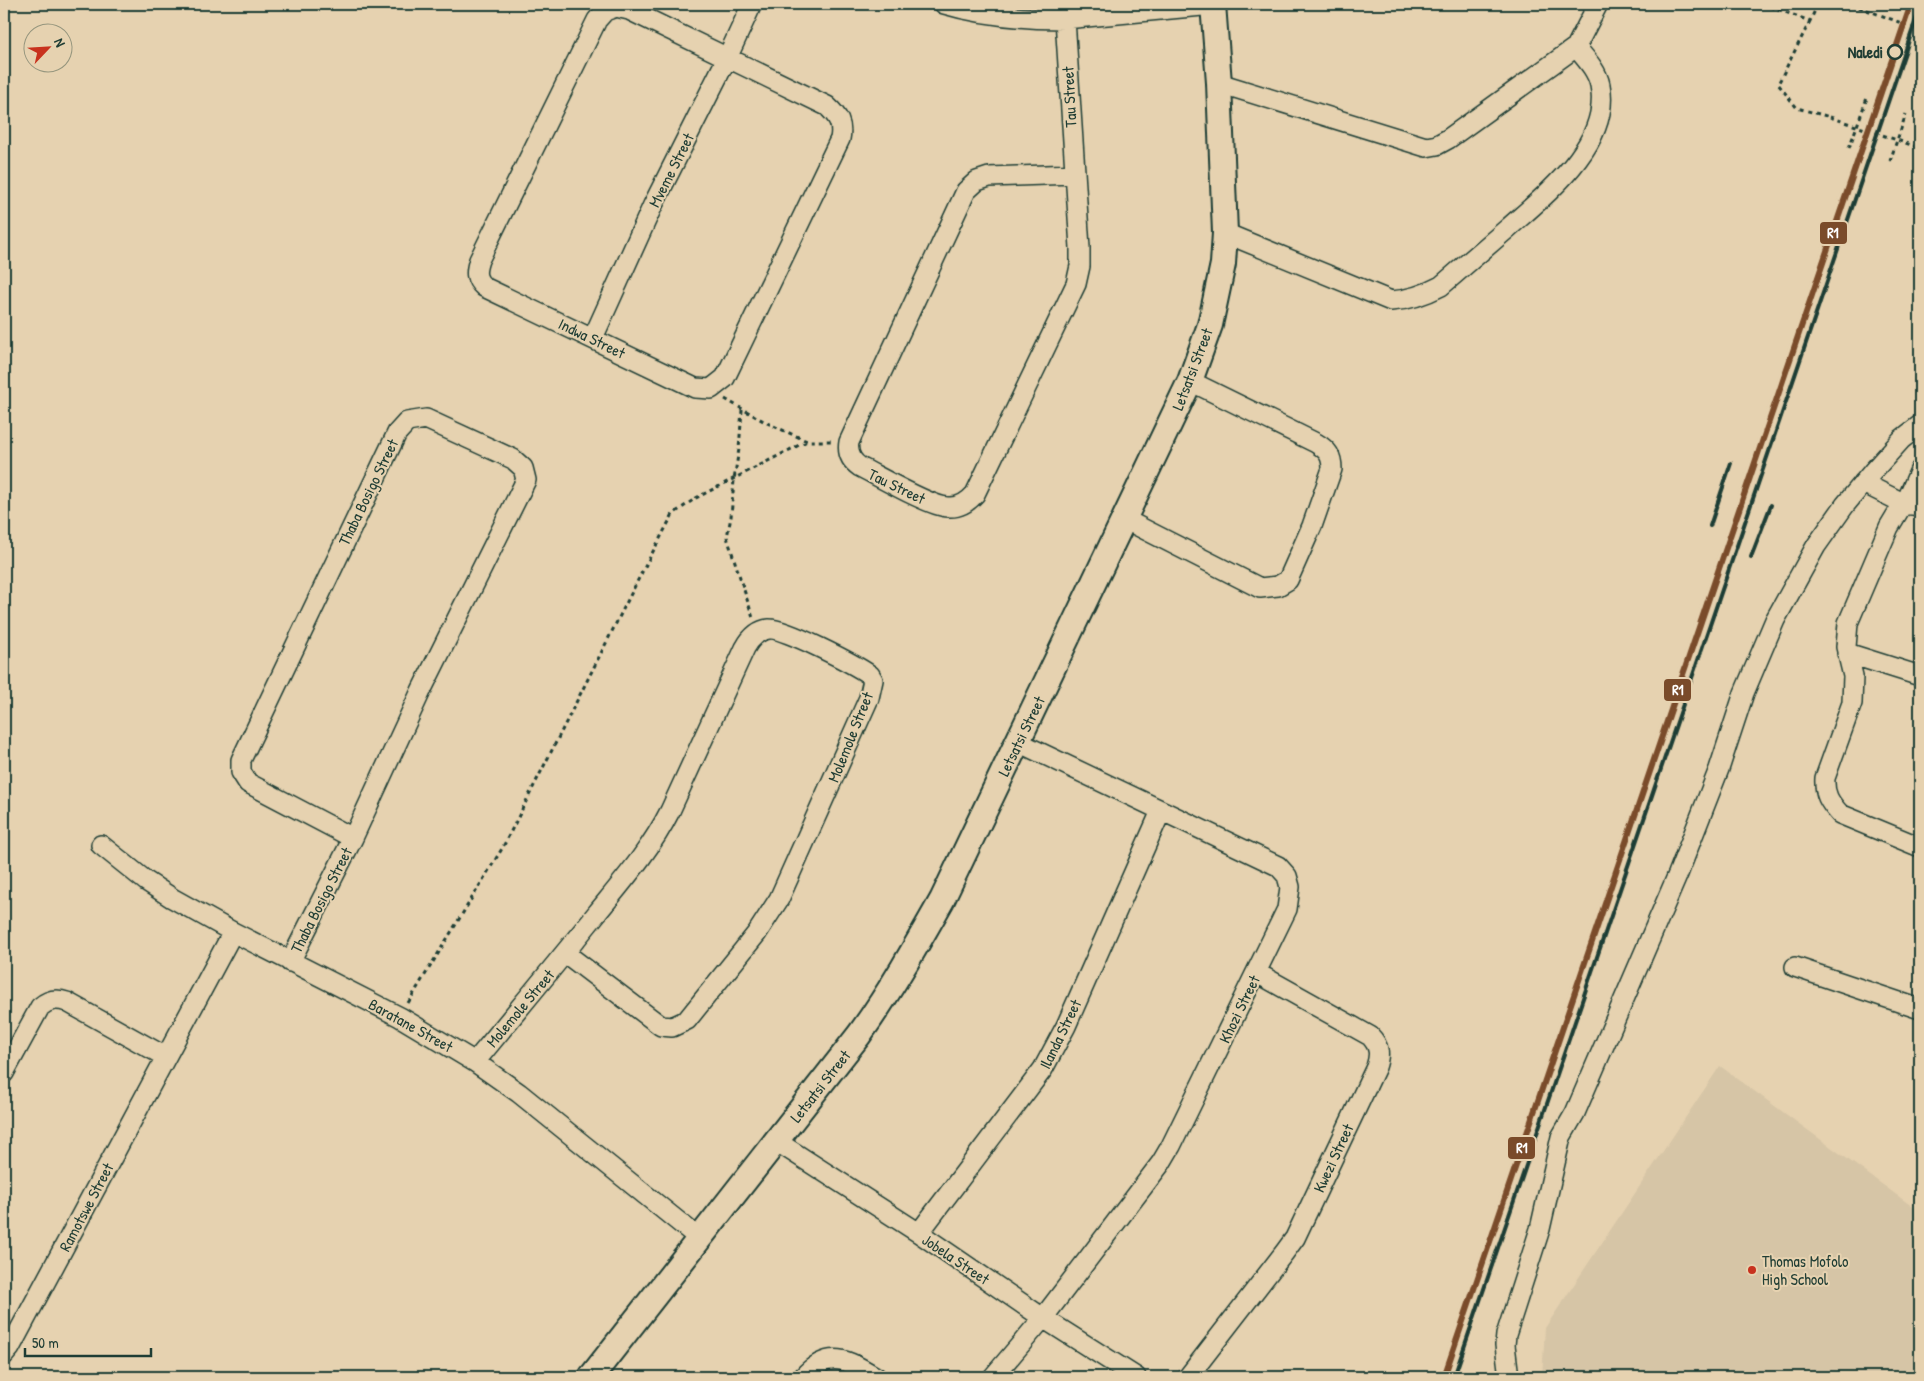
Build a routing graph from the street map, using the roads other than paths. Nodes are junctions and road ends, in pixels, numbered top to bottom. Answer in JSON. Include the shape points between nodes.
{"nodes":[{"id":1,"x":752,"y":4,"type":"edge"},
{"id":2,"x":944,"y":4,"type":"edge"},
{"id":3,"x":1213,"y":4,"type":"edge"},
{"id":4,"x":1598,"y":4,"type":"edge"},
{"id":5,"x":1065,"y":19,"type":"junction"},
{"id":6,"x":1576,"y":47,"type":"junction"},
{"id":7,"x":728,"y":56,"type":"junction"},
{"id":8,"x":1219,"y":82,"type":"junction"},
{"id":9,"x":1074,"y":174,"type":"junction"},
{"id":10,"x":1225,"y":233,"type":"junction"},
{"id":11,"x":593,"y":338,"type":"junction"},
{"id":12,"x":1190,"y":381,"type":"junction"},
{"id":13,"x":1920,"y":425,"type":"edge"},
{"id":14,"x":1920,"y":470,"type":"edge"},
{"id":15,"x":1863,"y":483,"type":"junction"},
{"id":16,"x":1913,"y":505,"type":"edge"},
{"id":17,"x":1124,"y":519,"type":"junction"},
{"id":18,"x":1847,"y":653,"type":"junction"},
{"id":19,"x":1920,"y":676,"type":"edge"},
{"id":20,"x":1018,"y":742,"type":"junction"},
{"id":21,"x":1161,"y":811,"type":"junction"},
{"id":22,"x":353,"y":838,"type":"junction"},
{"id":23,"x":101,"y":844,"type":"dead end"},
{"id":24,"x":1920,"y":847,"type":"edge"},
{"id":25,"x":233,"y":932,"type":"junction"},
{"id":26,"x":565,"y":954,"type":"junction"},
{"id":27,"x":290,"y":962,"type":"junction"},
{"id":28,"x":1795,"y":967,"type":"dead end"},
{"id":29,"x":1257,"y":973,"type":"junction"},
{"id":30,"x":1920,"y":1007,"type":"edge"},
{"id":31,"x":166,"y":1057,"type":"junction"},
{"id":32,"x":475,"y":1062,"type":"junction"},
{"id":33,"x":4,"y":1073,"type":"edge"},
{"id":34,"x":776,"y":1141,"type":"junction"},
{"id":35,"x":919,"y":1233,"type":"junction"},
{"id":36,"x":700,"y":1239,"type":"junction"},
{"id":37,"x":1043,"y":1318,"type":"junction"},
{"id":38,"x":4,"y":1355,"type":"edge"},
{"id":39,"x":591,"y":1377,"type":"edge"},
{"id":40,"x":803,"y":1377,"type":"edge"},
{"id":41,"x":876,"y":1377,"type":"edge"},
{"id":42,"x":993,"y":1377,"type":"edge"},
{"id":43,"x":1136,"y":1377,"type":"edge"},
{"id":44,"x":1188,"y":1377,"type":"edge"},
{"id":45,"x":1509,"y":1377,"type":"edge"}],
"edges":[{"from":1,"to":7,"type":"street","name":"Mveme Street"},
{"from":2,"to":5,"type":"street","via":[[995,16]]},
{"from":3,"to":5,"type":"street"},
{"from":3,"to":8,"type":"street","name":"Letsatsi Street"},
{"from":4,"to":6,"type":"street"},
{"from":5,"to":9,"type":"street","name":"Tau Street"},
{"from":6,"to":8,"type":"street","via":[[1448,140],[1426,148]]},
{"from":6,"to":10,"type":"street","via":[[1600,84],[1600,113],[1594,132],[1574,164],[1550,191],[1441,286],[1404,301],[1390,301]]},
{"from":7,"to":11,"type":"street","name":"Mveme Street","via":[[653,205]]},
{"from":7,"to":11,"type":"street","name":"Indwa Street","via":[[827,106],[840,121],[840,139],[725,378],[717,386],[706,390],[695,388]]},
{"from":7,"to":11,"type":"street","name":"Indwa Street","via":[[623,7],[601,15],[479,260],[477,280],[484,287]]},
{"from":8,"to":10,"type":"street","name":"Letsatsi Street"},
{"from":9,"to":9,"type":"street","name":"Tau Street","via":[[1080,258],[1076,284],[975,494],[960,505],[948,508],[855,464],[848,453],[849,442],[961,200],[971,185],[989,177]]},
{"from":10,"to":12,"type":"street","name":"Letsatsi Street","via":[[1223,264],[1210,325]]},
{"from":12,"to":17,"type":"street","name":"Letsatsi Street"},
{"from":12,"to":17,"type":"street","via":[[1316,443],[1327,450],[1332,459],[1332,469],[1315,518],[1288,580],[1278,586],[1260,588]]},
{"from":13,"to":15,"type":"street","via":[[1902,439]]},
{"from":14,"to":16,"type":"street"},
{"from":15,"to":16,"type":"street"},
{"from":15,"to":45,"type":"street","via":[[1816,546],[1775,620],[1744,693],[1719,769],[1678,874],[1575,1113],[1561,1137],[1540,1229],[1504,1344]]},
{"from":16,"to":18,"type":"street","via":[[1901,507],[1889,527],[1848,623]]},
{"from":17,"to":20,"type":"street","name":"Letsatsi Street"},
{"from":18,"to":19,"type":"street"},
{"from":18,"to":24,"type":"street","via":[[1853,676],[1852,703],[1824,789],[1840,814]]},
{"from":20,"to":21,"type":"street","name":"Khozi Street"},
{"from":20,"to":34,"type":"street","name":"Letsatsi Street","via":[[942,900],[893,986]]},
{"from":21,"to":29,"type":"street","name":"Khozi Street","via":[[1278,866],[1287,876],[1291,890],[1289,904]]},
{"from":21,"to":35,"type":"street","name":"Ilanda Street","via":[[1066,1026],[1043,1069]]},
{"from":22,"to":22,"type":"street","name":"Thaba Bosigo Street","via":[[421,691],[526,480],[523,468],[513,458],[426,419],[407,422],[397,433],[241,760],[241,772],[248,783]]},
{"from":22,"to":27,"type":"street","name":"Thaba Bosigo Street"},
{"from":23,"to":25,"type":"street","name":"Baratane Street","via":[[157,889]]},
{"from":25,"to":27,"type":"street","name":"Baratane Street"},
{"from":25,"to":31,"type":"street","name":"Ramotswe Street"},
{"from":26,"to":26,"type":"street","name":"Molemole Street","via":[[661,829],[745,648],[758,633],[768,629],[786,633],[866,673],[873,680],[869,698],[789,879],[772,910],[683,1023],[672,1027],[658,1024]]},
{"from":26,"to":32,"type":"street","name":"Molemole Street"},
{"from":27,"to":32,"type":"street","name":"Baratane Street","via":[[400,1017]]},
{"from":28,"to":30,"type":"street"},
{"from":29,"to":37,"type":"street","name":"Khozi Street","via":[[1161,1163]]},
{"from":29,"to":44,"type":"street","name":"Kwezi Street","via":[[1370,1036],[1377,1045],[1379,1057],[1295,1238]]},
{"from":31,"to":33,"type":"street","via":[[66,1002],[54,1000],[40,1008]]},
{"from":31,"to":38,"type":"street","name":"Ramotswe Street"},
{"from":32,"to":36,"type":"street","name":"Baratane Street"},
{"from":34,"to":35,"type":"street","name":"Jobela Street"},
{"from":34,"to":36,"type":"street","name":"Letsatsi Street"},
{"from":35,"to":37,"type":"street","name":"Jobela Street"},
{"from":36,"to":39,"type":"street","name":"Letsatsi Street"},
{"from":37,"to":42,"type":"street","name":"Khozi Street"},
{"from":37,"to":43,"type":"street","name":"Jobela Street"},
{"from":40,"to":41,"type":"street","via":[[817,1363],[839,1360]]}]}
